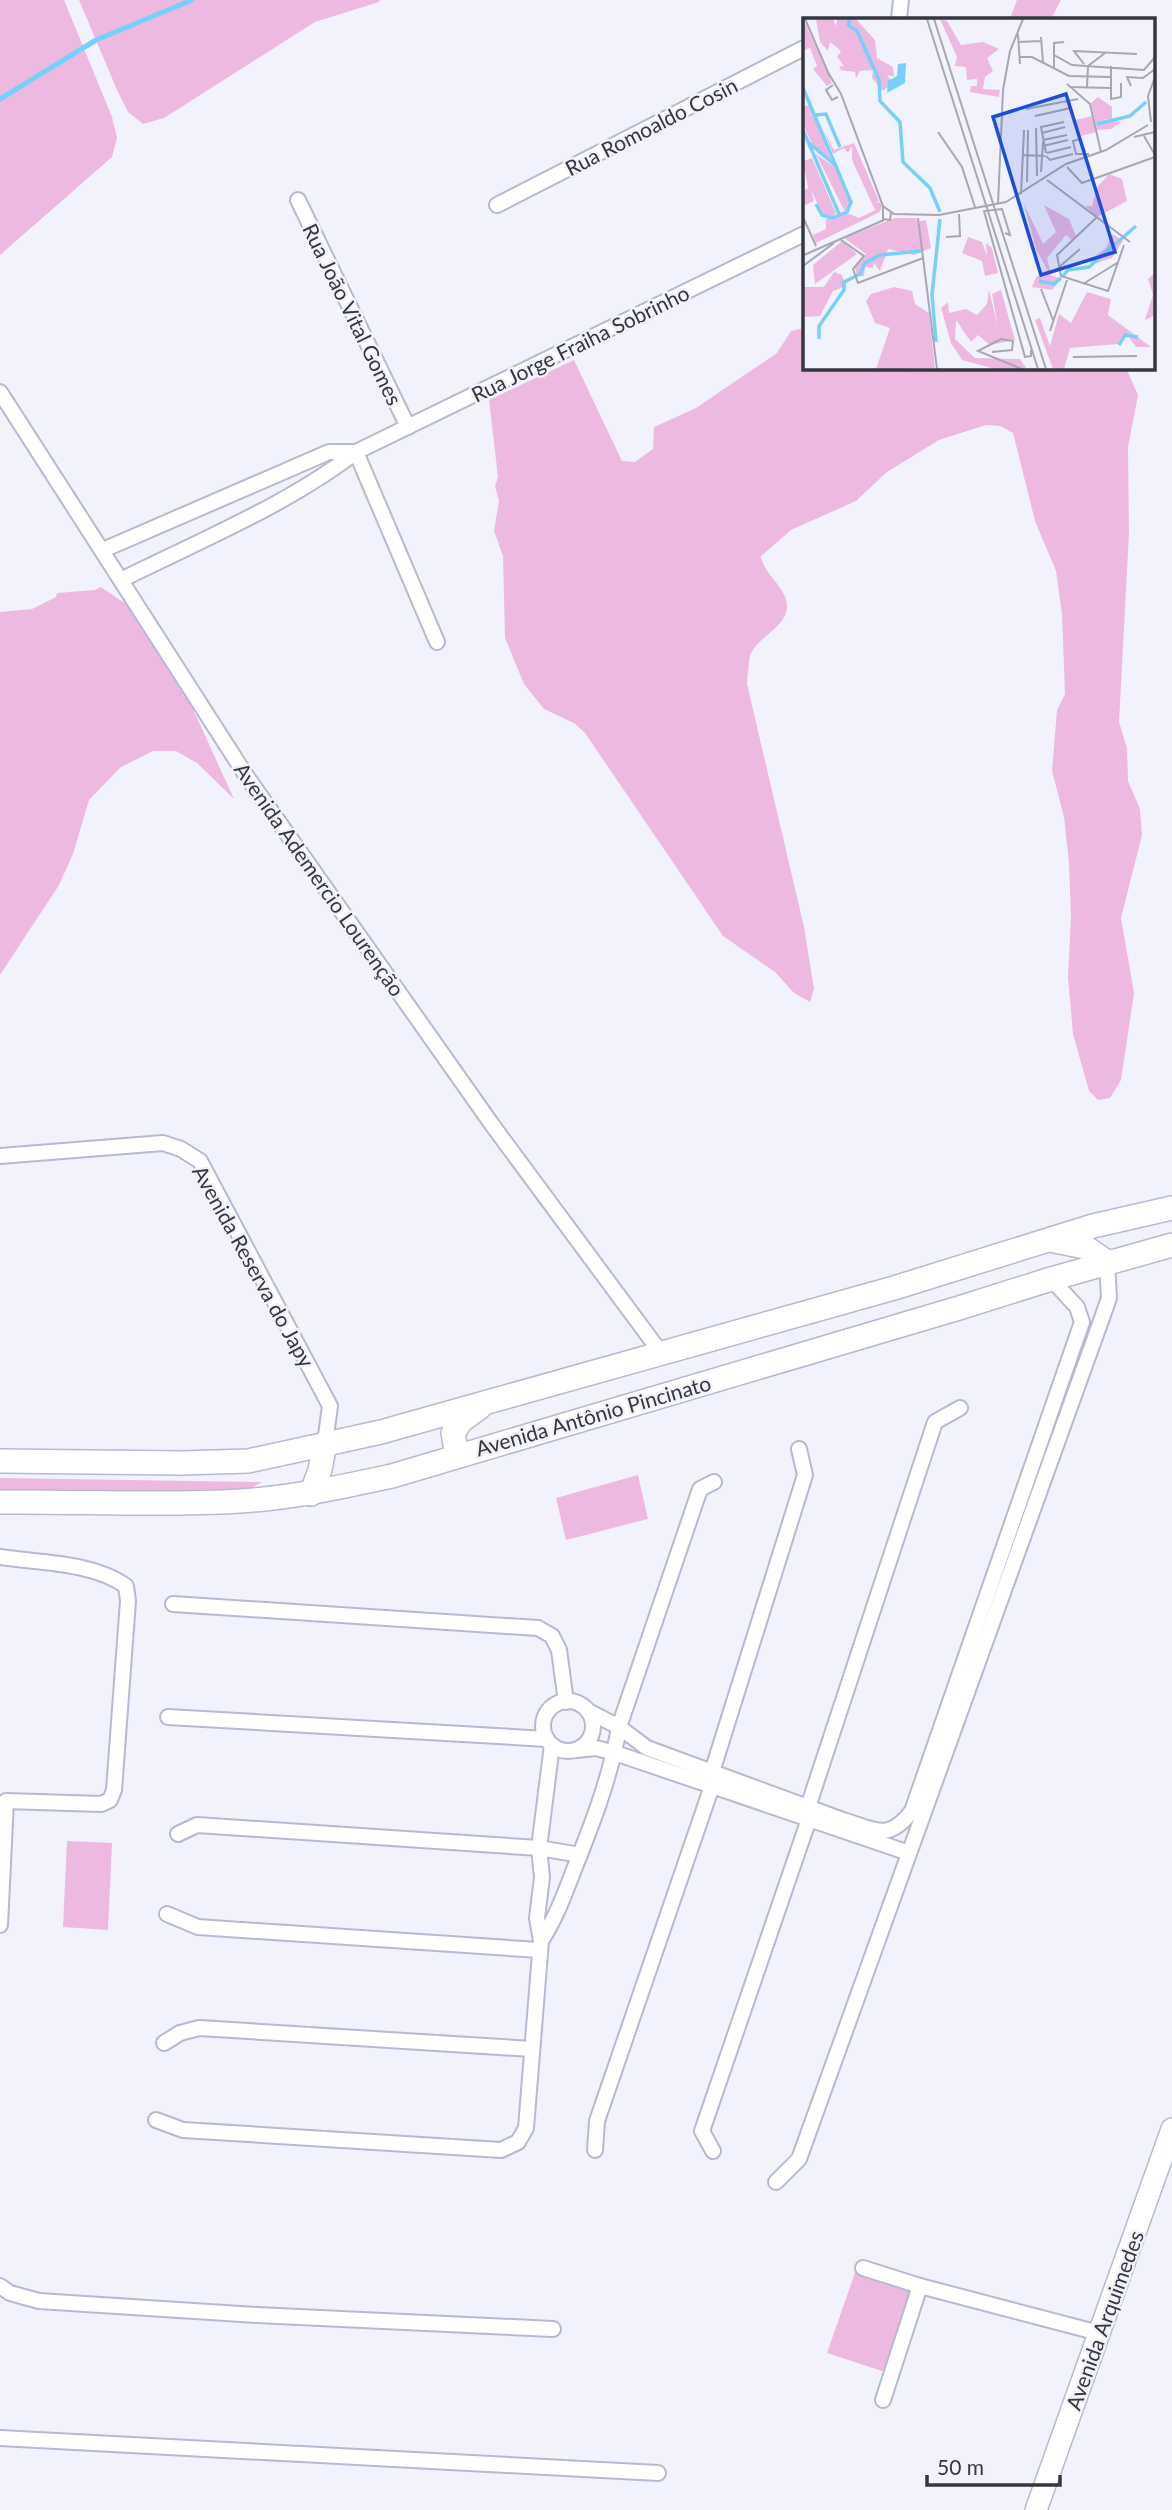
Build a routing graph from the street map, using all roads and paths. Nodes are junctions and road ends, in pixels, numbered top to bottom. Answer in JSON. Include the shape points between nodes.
{"nodes":[{"id":1,"x":901,"y":0,"type":"edge"},
{"id":2,"x":899,"y":18,"type":"edge"},
{"id":3,"x":803,"y":49,"type":"edge"},
{"id":4,"x":299,"y":200,"type":"dead end"},
{"id":5,"x":497,"y":205,"type":"dead end"},
{"id":6,"x":803,"y":234,"type":"edge"},
{"id":7,"x":0,"y":391,"type":"edge"},
{"id":8,"x":408,"y":427,"type":"junction"},
{"id":9,"x":356,"y":452,"type":"junction"},
{"id":10,"x":103,"y":550,"type":"junction"},
{"id":11,"x":121,"y":580,"type":"junction"},
{"id":12,"x":437,"y":642,"type":"dead end"},
{"id":13,"x":0,"y":1156,"type":"edge"},
{"id":14,"x":1172,"y":1208,"type":"edge"},
{"id":15,"x":1047,"y":1239,"type":"junction"},
{"id":16,"x":1172,"y":1245,"type":"edge"},
{"id":17,"x":1107,"y":1262,"type":"junction"},
{"id":18,"x":1051,"y":1279,"type":"junction"},
{"id":19,"x":661,"y":1353,"type":"junction"},
{"id":20,"x":487,"y":1402,"type":"junction"},
{"id":21,"x":960,"y":1408,"type":"dead end"},
{"id":22,"x":325,"y":1443,"type":"junction"},
{"id":23,"x":799,"y":1450,"type":"dead end"},
{"id":24,"x":457,"y":1455,"type":"junction"},
{"id":25,"x":0,"y":1461,"type":"edge"},
{"id":26,"x":714,"y":1482,"type":"dead end"},
{"id":27,"x":311,"y":1494,"type":"junction"},
{"id":28,"x":0,"y":1502,"type":"edge"},
{"id":29,"x":0,"y":1557,"type":"edge"},
{"id":30,"x":173,"y":1604,"type":"dead end"},
{"id":31,"x":566,"y":1702,"type":"junction"},
{"id":32,"x":588,"y":1711,"type":"junction"},
{"id":33,"x":168,"y":1717,"type":"dead end"},
{"id":34,"x":620,"y":1727,"type":"junction"},
{"id":35,"x":550,"y":1742,"type":"junction"},
{"id":36,"x":576,"y":1750,"type":"junction"},
{"id":37,"x":615,"y":1752,"type":"junction"},
{"id":38,"x":712,"y":1779,"type":"junction"},
{"id":39,"x":809,"y":1813,"type":"junction"},
{"id":40,"x":178,"y":1834,"type":"dead end"},
{"id":41,"x":539,"y":1848,"type":"junction"},
{"id":42,"x":909,"y":1853,"type":"junction"},
{"id":43,"x":580,"y":1855,"type":"junction"},
{"id":44,"x":167,"y":1914,"type":"dead end"},
{"id":45,"x":0,"y":1925,"type":"edge"},
{"id":46,"x":540,"y":1946,"type":"junction"},
{"id":47,"x":164,"y":2043,"type":"dead end"},
{"id":48,"x":532,"y":2049,"type":"junction"},
{"id":49,"x":156,"y":2120,"type":"dead end"},
{"id":50,"x":1172,"y":2129,"type":"edge"},
{"id":51,"x":595,"y":2150,"type":"dead end"},
{"id":52,"x":713,"y":2151,"type":"dead end"},
{"id":53,"x":776,"y":2182,"type":"dead end"},
{"id":54,"x":863,"y":2268,"type":"dead end"},
{"id":55,"x":0,"y":2286,"type":"edge"},
{"id":56,"x":920,"y":2286,"type":"junction"},
{"id":57,"x":553,"y":2329,"type":"dead end"},
{"id":58,"x":1099,"y":2333,"type":"junction"},
{"id":59,"x":883,"y":2400,"type":"dead end"},
{"id":60,"x":0,"y":2438,"type":"edge"},
{"id":61,"x":658,"y":2473,"type":"dead end"},
{"id":62,"x":1036,"y":2510,"type":"edge"}],
"edges":[{"from":1,"to":2,"type":"street"},
{"from":3,"to":5,"type":"street","name":"Rua Romoaldo Cosin"},
{"from":4,"to":8,"type":"street","name":"Rua João Vital Gomes"},
{"from":6,"to":8,"type":"street","name":"Rua Jorge Fraiha Sobrinho"},
{"from":7,"to":10,"type":"street","name":"Avenida Ademercio Lourenção"},
{"from":8,"to":9,"type":"street","name":"Rua Jorge Fraiha Sobrinho"},
{"from":9,"to":10,"type":"street","via":[[329,452]]},
{"from":9,"to":11,"type":"street","via":[[250,516]]},
{"from":9,"to":12,"type":"street"},
{"from":10,"to":11,"type":"street","name":"Avenida Ademercio Lourenção"},
{"from":11,"to":19,"type":"street","name":"Avenida Ademercio Lourenção","via":[[255,788],[493,1126]]},
{"from":13,"to":22,"type":"street","name":"Avenida Reserva do Japy","via":[[163,1143],[200,1161],[330,1406]]},
{"from":14,"to":15,"type":"main road","name":"Avenida Antônio Pincinato"},
{"from":15,"to":17,"type":"main road","via":[[1086,1247]]},
{"from":15,"to":19,"type":"main road","name":"Avenida Antônio Pincinato","via":[[894,1288]]},
{"from":16,"to":17,"type":"main road","name":"Avenida Antônio Pincinato"},
{"from":17,"to":18,"type":"main road","name":"Avenida Antônio Pincinato"},
{"from":17,"to":42,"type":"street","via":[[1109,1298]]},
{"from":18,"to":24,"type":"main road","name":"Avenida Antônio Pincinato"},
{"from":18,"to":39,"type":"street","via":[[1077,1307],[1082,1322],[912,1811],[890,1831]]},
{"from":19,"to":20,"type":"main road","name":"Avenida Antônio Pincinato"},
{"from":20,"to":22,"type":"main road","name":"Avenida Antônio Pincinato"},
{"from":20,"to":24,"type":"main road","via":[[453,1433]]},
{"from":21,"to":39,"type":"street","via":[[935,1422]]},
{"from":22,"to":25,"type":"main road","name":"Avenida Antônio Pincinato","via":[[248,1461]]},
{"from":22,"to":27,"type":"main road"},
{"from":23,"to":38,"type":"street","via":[[805,1475]]},
{"from":24,"to":27,"type":"main road","name":"Avenida Antônio Pincinato","via":[[392,1476]]},
{"from":26,"to":34,"type":"street","via":[[700,1489]]},
{"from":27,"to":28,"type":"main road","name":"Avenida Antônio Pincinato","via":[[169,1504]]},
{"from":29,"to":45,"type":"street","via":[[113,1576],[126,1586],[128,1601],[114,1790],[110,1800],[101,1804],[6,1801]]},
{"from":30,"to":31,"type":"street","via":[[538,1628],[552,1636],[559,1650]]},
{"from":31,"to":32,"type":"street"},
{"from":31,"to":35,"type":"street","via":[[546,1715],[544,1731]]},
{"from":32,"to":34,"type":"street"},
{"from":32,"to":36,"type":"street","via":[[592,1734]]},
{"from":33,"to":35,"type":"street"},
{"from":34,"to":37,"type":"street"},
{"from":34,"to":38,"type":"street","via":[[647,1748]]},
{"from":35,"to":36,"type":"street"},
{"from":35,"to":41,"type":"street"},
{"from":36,"to":37,"type":"street"},
{"from":37,"to":38,"type":"street"},
{"from":37,"to":43,"type":"street"},
{"from":38,"to":39,"type":"street"},
{"from":38,"to":51,"type":"street","via":[[597,2121]]},
{"from":39,"to":42,"type":"street"},
{"from":39,"to":52,"type":"street","via":[[702,2131]]},
{"from":40,"to":41,"type":"street","via":[[197,1825]]},
{"from":41,"to":43,"type":"street"},
{"from":41,"to":46,"type":"street"},
{"from":42,"to":53,"type":"street","via":[[799,2158]]},
{"from":43,"to":46,"type":"street"},
{"from":44,"to":46,"type":"street","via":[[198,1927]]},
{"from":46,"to":48,"type":"street"},
{"from":47,"to":48,"type":"street","via":[[199,2028]]},
{"from":48,"to":49,"type":"street","via":[[526,2128],[518,2142],[501,2150],[183,2130]]},
{"from":50,"to":58,"type":"main road","name":"Avenida Arquimedes"},
{"from":54,"to":56,"type":"street"},
{"from":55,"to":57,"type":"street","via":[[39,2301]]},
{"from":56,"to":58,"type":"street"},
{"from":56,"to":59,"type":"street"},
{"from":58,"to":62,"type":"main road","name":"Avenida Arquimedes"},
{"from":60,"to":61,"type":"street"}]}
